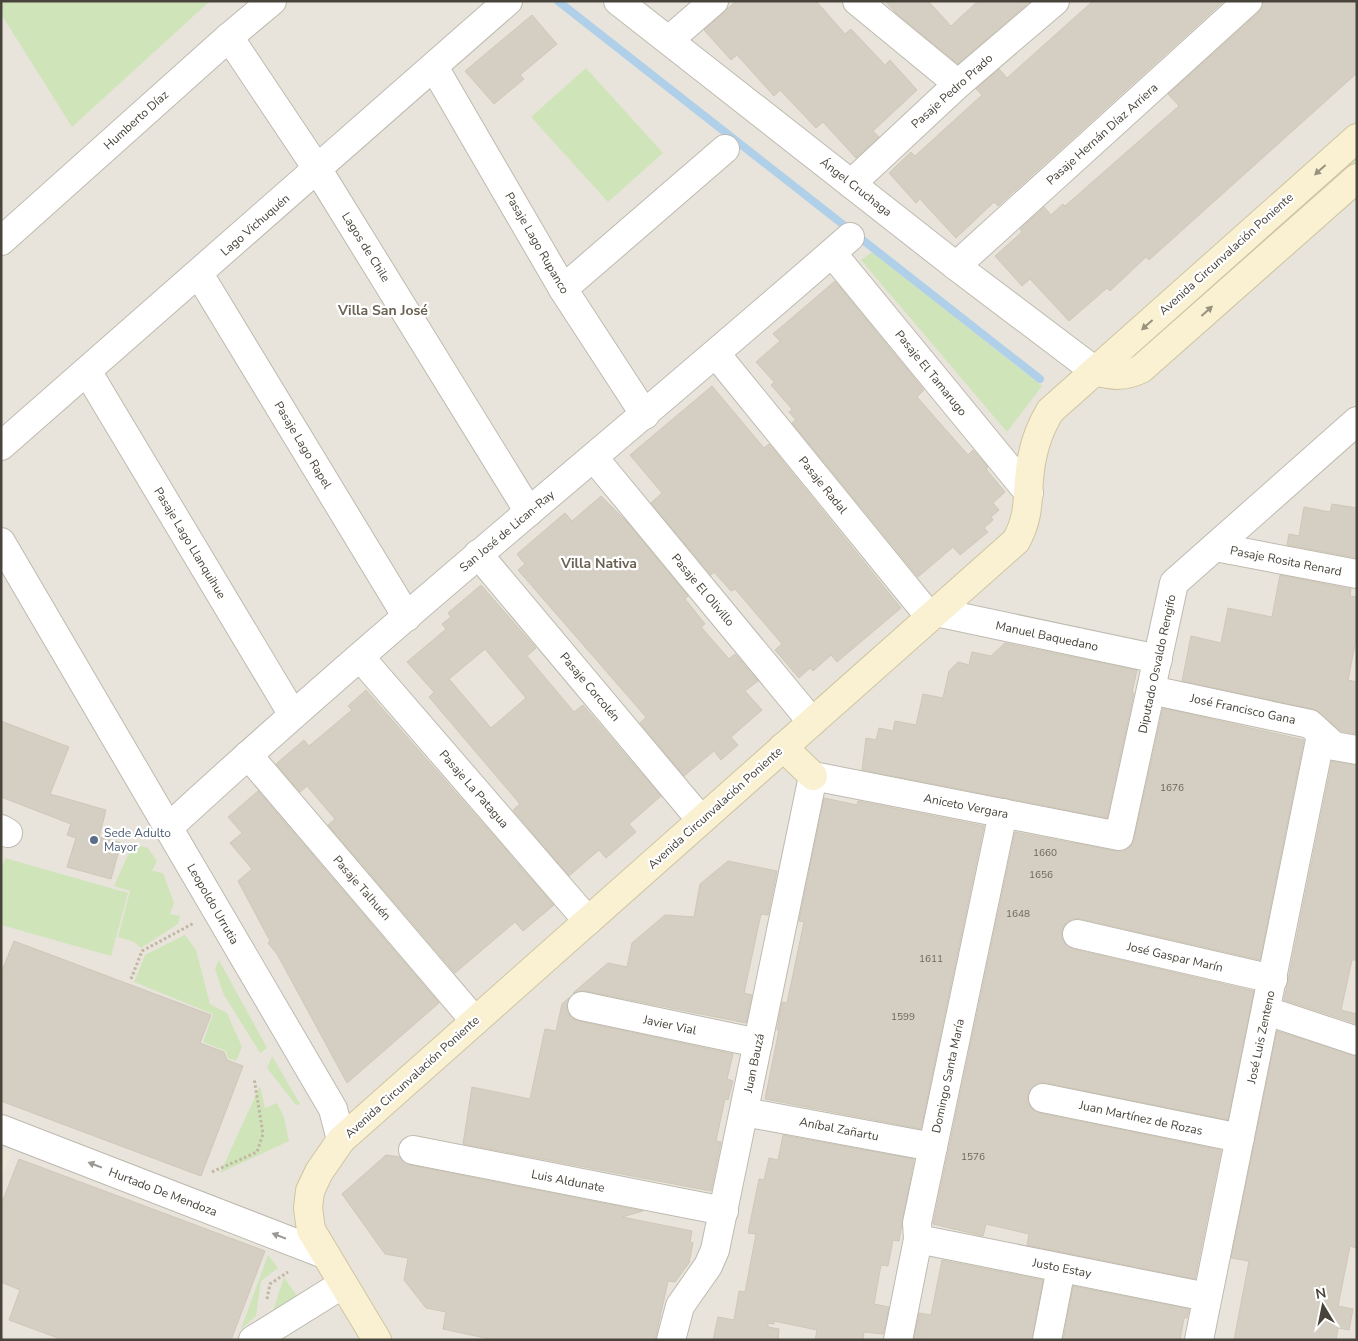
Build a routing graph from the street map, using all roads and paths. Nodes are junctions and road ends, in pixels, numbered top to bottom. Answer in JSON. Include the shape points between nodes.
{"nodes":[{"id":1,"x":272,"y":1,"type":"edge"},
{"id":2,"x":508,"y":1,"type":"edge"},
{"id":3,"x":618,"y":1,"type":"edge"},
{"id":4,"x":714,"y":1,"type":"edge"},
{"id":5,"x":857,"y":1,"type":"edge"},
{"id":6,"x":1055,"y":1,"type":"edge"},
{"id":7,"x":1248,"y":1,"type":"edge"},
{"id":8,"x":229,"y":37,"type":"junction"},
{"id":9,"x":669,"y":40,"type":"junction"},
{"id":10,"x":434,"y":67,"type":"junction"},
{"id":11,"x":958,"y":84,"type":"junction"},
{"id":12,"x":1357,"y":138,"type":"edge"},
{"id":13,"x":725,"y":149,"type":"dead end"},
{"id":14,"x":318,"y":170,"type":"junction"},
{"id":15,"x":1357,"y":178,"type":"edge"},
{"id":16,"x":851,"y":184,"type":"junction"},
{"id":17,"x":1,"y":241,"type":"edge"},
{"id":18,"x":841,"y":245,"type":"joint"},
{"id":19,"x":956,"y":266,"type":"junction"},
{"id":20,"x":199,"y":274,"type":"junction"},
{"id":21,"x":563,"y":289,"type":"junction"},
{"id":22,"x":716,"y":354,"type":"junction"},
{"id":23,"x":87,"y":371,"type":"junction"},
{"id":24,"x":1095,"y":371,"type":"junction"},
{"id":25,"x":645,"y":414,"type":"junction"},
{"id":26,"x":1352,"y":431,"type":"edge"},
{"id":27,"x":1,"y":446,"type":"edge"},
{"id":28,"x":594,"y":458,"type":"junction"},
{"id":29,"x":1029,"y":493,"type":"junction"},
{"id":30,"x":529,"y":512,"type":"junction"},
{"id":31,"x":1,"y":542,"type":"edge"},
{"id":32,"x":1215,"y":547,"type":"junction"},
{"id":33,"x":478,"y":554,"type":"junction"},
{"id":34,"x":1357,"y":574,"type":"edge"},
{"id":35,"x":933,"y":614,"type":"junction"},
{"id":36,"x":407,"y":617,"type":"junction"},
{"id":37,"x":360,"y":657,"type":"junction"},
{"id":38,"x":1158,"y":659,"type":"junction"},
{"id":39,"x":1151,"y":690,"type":"junction"},
{"id":40,"x":293,"y":715,"type":"junction"},
{"id":41,"x":812,"y":722,"type":"junction"},
{"id":42,"x":1322,"y":734,"type":"junction"},
{"id":43,"x":783,"y":747,"type":"junction"},
{"id":44,"x":1357,"y":750,"type":"edge"},
{"id":45,"x":248,"y":755,"type":"junction"},
{"id":46,"x":813,"y":776,"type":"junction"},
{"id":47,"x":1003,"y":813,"type":"junction"},
{"id":48,"x":701,"y":820,"type":"junction"},
{"id":49,"x":168,"y":828,"type":"junction"},
{"id":50,"x":1119,"y":836,"type":"joint"},
{"id":51,"x":588,"y":921,"type":"junction"},
{"id":52,"x":194,"y":923,"type":"dead end"},
{"id":53,"x":1077,"y":934,"type":"dead end"},
{"id":54,"x":131,"y":978,"type":"dead end"},
{"id":55,"x":1273,"y":980,"type":"junction"},
{"id":56,"x":582,"y":1006,"type":"dead end"},
{"id":57,"x":1267,"y":1011,"type":"junction"},
{"id":58,"x":475,"y":1020,"type":"junction"},
{"id":59,"x":1357,"y":1041,"type":"edge"},
{"id":60,"x":758,"y":1043,"type":"junction"},
{"id":61,"x":254,"y":1078,"type":"dead end"},
{"id":62,"x":1043,"y":1098,"type":"dead end"},
{"id":63,"x":744,"y":1112,"type":"junction"},
{"id":64,"x":1,"y":1129,"type":"edge"},
{"id":65,"x":1240,"y":1138,"type":"junction"},
{"id":66,"x":341,"y":1140,"type":"junction"},
{"id":67,"x":933,"y":1147,"type":"junction"},
{"id":68,"x":413,"y":1150,"type":"dead end"},
{"id":69,"x":212,"y":1172,"type":"dead end"},
{"id":70,"x":724,"y":1211,"type":"junction"},
{"id":71,"x":918,"y":1239,"type":"junction"},
{"id":72,"x":324,"y":1254,"type":"junction"},
{"id":73,"x":1062,"y":1268,"type":"junction"},
{"id":74,"x":343,"y":1284,"type":"junction"},
{"id":75,"x":1206,"y":1297,"type":"junction"},
{"id":76,"x":253,"y":1340,"type":"edge"},
{"id":77,"x":377,"y":1340,"type":"edge"},
{"id":78,"x":671,"y":1340,"type":"edge"},
{"id":79,"x":898,"y":1340,"type":"edge"},
{"id":80,"x":1048,"y":1340,"type":"edge"},
{"id":81,"x":1199,"y":1340,"type":"edge"}],
"edges":[{"from":1,"to":8,"type":"street","name":"Humberto Díaz"},
{"from":2,"to":10,"type":"street","name":"Lago Vichuquén"},
{"from":3,"to":9,"type":"street","name":"Ángel Cruchaga"},
{"from":4,"to":9,"type":"street"},
{"from":5,"to":11,"type":"street"},
{"from":6,"to":11,"type":"street","name":"Pasaje Pedro Prado"},
{"from":7,"to":19,"type":"street","name":"Pasaje Hernán Díaz Arriera"},
{"from":8,"to":14,"type":"street","name":"Lagos de Chile"},
{"from":8,"to":17,"type":"street","name":"Humberto Díaz"},
{"from":9,"to":16,"type":"street","name":"Ángel Cruchaga"},
{"from":10,"to":14,"type":"street","name":"Lago Vichuquén"},
{"from":10,"to":21,"type":"street","name":"Pasaje Lago Rupanco"},
{"from":11,"to":16,"type":"street","name":"Pasaje Pedro Prado"},
{"from":12,"to":24,"type":"street","name":"Avenida Circunvalación Poniente","one_way":true},
{"from":13,"to":21,"type":"street"},
{"from":14,"to":20,"type":"street","name":"Lago Vichuquén"},
{"from":14,"to":30,"type":"street","name":"Lagos de Chile"},
{"from":24,"to":15,"type":"street","one_way":true,"via":[[1114,376],[1129,375],[1141,369]]},
{"from":16,"to":19,"type":"street","name":"Ángel Cruchaga"},
{"from":18,"to":22,"type":"street","name":"San José de Lican-Ray"},
{"from":18,"to":29,"type":"street","name":"Pasaje El Tamarugo"},
{"from":19,"to":24,"type":"street","name":"Ángel Cruchaga"},
{"from":20,"to":23,"type":"street","name":"Lago Vichuquén"},
{"from":20,"to":36,"type":"street","name":"Pasaje Lago Rapel"},
{"from":21,"to":25,"type":"street","name":"Pasaje Lago Rupanco"},
{"from":22,"to":25,"type":"street","name":"San José de Lican-Ray"},
{"from":22,"to":35,"type":"street","name":"Pasaje Radal"},
{"from":23,"to":27,"type":"street","name":"Lago Vichuquén"},
{"from":23,"to":40,"type":"street","name":"Pasaje Lago Llanquihue"},
{"from":24,"to":29,"type":"street","name":"Avenida Circunvalación Poniente","via":[[1050,411],[1042,424],[1031,460]]},
{"from":25,"to":28,"type":"street","name":"San José de Lican-Ray"},
{"from":26,"to":32,"type":"street","name":"Diputado Osvaldo Rengifo"},
{"from":28,"to":30,"type":"street","name":"San José de Lican-Ray"},
{"from":28,"to":41,"type":"street","name":"Pasaje El Olivillo"},
{"from":29,"to":35,"type":"street","name":"Avenida Circunvalación Poniente","via":[[1024,527],[1016,541]]},
{"from":30,"to":33,"type":"street","name":"San José de Lican-Ray"},
{"from":31,"to":49,"type":"street","name":"Leopoldo Urrutia"},
{"from":32,"to":34,"type":"street","name":"Pasaje Rosita Renard"},
{"from":32,"to":38,"type":"street","name":"Diputado Osvaldo Rengifo","via":[[1174,583]]},
{"from":33,"to":36,"type":"street","name":"San José de Lican-Ray"},
{"from":33,"to":48,"type":"street","name":"Pasaje Corcolén"},
{"from":35,"to":38,"type":"street","name":"Manuel Baquedano"},
{"from":35,"to":41,"type":"street","name":"Avenida Circunvalación Poniente"},
{"from":36,"to":37,"type":"street","name":"San José de Lican-Ray"},
{"from":37,"to":40,"type":"street","name":"San José de Lican-Ray"},
{"from":37,"to":51,"type":"street","name":"Pasaje La Patagua"},
{"from":38,"to":39,"type":"street","name":"Diputado Osvaldo Rengifo"},
{"from":39,"to":42,"type":"street","name":"José Francisco Gana","via":[[1310,724]]},
{"from":39,"to":50,"type":"street","name":"Diputado Osvaldo Rengifo"},
{"from":40,"to":45,"type":"street","name":"San José de Lican-Ray"},
{"from":41,"to":43,"type":"street","name":"Avenida Circunvalación Poniente"},
{"from":42,"to":44,"type":"street","name":"José Francisco Gana","via":[[1334,746]]},
{"from":42,"to":55,"type":"street","name":"José Luis Zenteno"},
{"from":43,"to":46,"type":"street"},
{"from":43,"to":48,"type":"street","name":"Avenida Circunvalación Poniente"},
{"from":45,"to":49,"type":"street","name":"San José de Lican-Ray"},
{"from":45,"to":58,"type":"street","name":"Pasaje Talhuén"},
{"from":46,"to":47,"type":"street","name":"Aniceto Vergara"},
{"from":46,"to":60,"type":"street","name":"Juan Bauzá"},
{"from":47,"to":50,"type":"street","name":"Aniceto Vergara"},
{"from":47,"to":67,"type":"street","name":"Domingo Santa María"},
{"from":48,"to":51,"type":"street","name":"Avenida Circunvalación Poniente"},
{"from":49,"to":66,"type":"street","name":"Leopoldo Urrutia","via":[[333,1109]]},
{"from":51,"to":58,"type":"street","name":"Avenida Circunvalación Poniente"},
{"from":52,"to":54,"type":"path","via":[[142,950]]},
{"from":53,"to":55,"type":"street","name":"José Gaspar Marín"},
{"from":55,"to":57,"type":"street","name":"José Luis Zenteno"},
{"from":56,"to":60,"type":"street","name":"Javier Vial"},
{"from":57,"to":59,"type":"street"},
{"from":57,"to":65,"type":"street","name":"José Luis Zenteno"},
{"from":58,"to":66,"type":"street","name":"Avenida Circunvalación Poniente"},
{"from":60,"to":63,"type":"street","name":"Juan Bauzá"},
{"from":61,"to":69,"type":"path","via":[[263,1134],[257,1152]]},
{"from":62,"to":65,"type":"street","name":"Juan Martínez de Rozas"},
{"from":63,"to":67,"type":"street","name":"Aníbal Zañartu"},
{"from":63,"to":70,"type":"street","name":"Juan Bauzá"},
{"from":72,"to":64,"type":"street","name":"Hurtado De Mendoza","one_way":true},
{"from":65,"to":75,"type":"street","name":"José Luis Zenteno"},
{"from":66,"to":72,"type":"street","name":"Avenida Circunvalación Poniente","via":[[310,1191],[311,1230]]},
{"from":67,"to":71,"type":"street","name":"Domingo Santa María","via":[[917,1223]]},
{"from":68,"to":70,"type":"street","name":"Luis Aldunate"},
{"from":70,"to":78,"type":"street","name":"Juan Bauzá","via":[[715,1250],[708,1266],[680,1306]]},
{"from":71,"to":73,"type":"street","name":"Justo Estay"},
{"from":71,"to":79,"type":"street","name":"Domingo Santa María"},
{"from":72,"to":74,"type":"street"},
{"from":73,"to":75,"type":"street","name":"Justo Estay"},
{"from":73,"to":80,"type":"street"},
{"from":74,"to":76,"type":"street"},
{"from":74,"to":77,"type":"street"},
{"from":75,"to":81,"type":"street","name":"José Luis Zenteno"}]}
